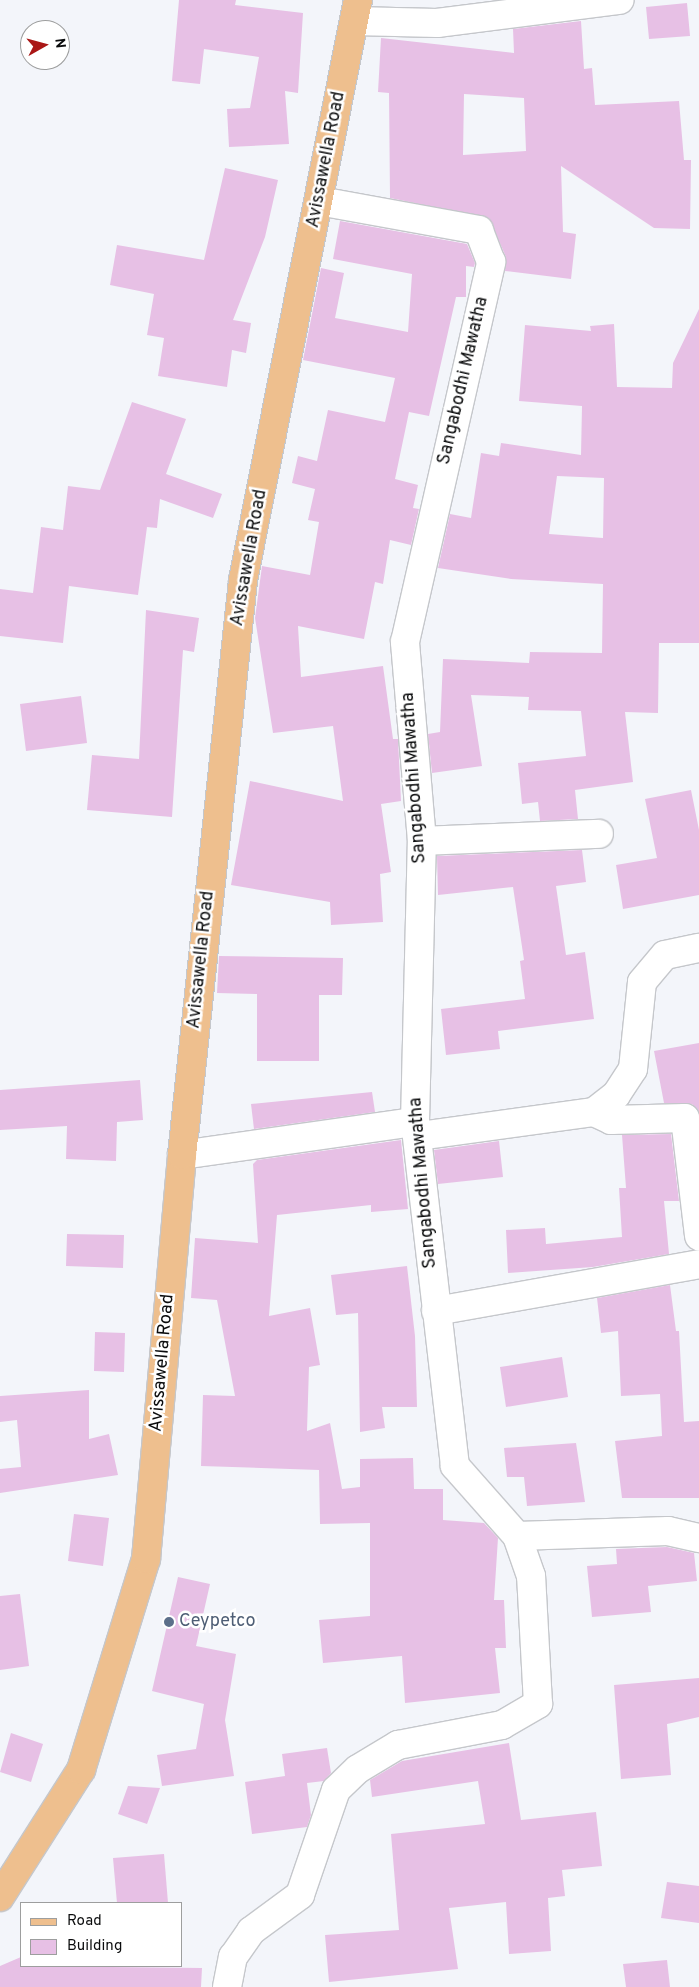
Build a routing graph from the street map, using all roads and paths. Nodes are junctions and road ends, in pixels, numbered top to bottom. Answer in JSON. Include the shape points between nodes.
{"nodes":[{"id":1,"x":620,"y":0,"type":"edge"},
{"id":2,"x":356,"y":10,"type":"edge"},
{"id":3,"x":319,"y":201,"type":"junction"},
{"id":4,"x":599,"y":834,"type":"dead end"},
{"id":5,"x":422,"y":841,"type":"junction"},
{"id":6,"x":699,"y":948,"type":"edge"},
{"id":7,"x":594,"y":1112,"type":"junction"},
{"id":8,"x":418,"y":1129,"type":"junction"},
{"id":9,"x":182,"y":1155,"type":"junction"},
{"id":10,"x":699,"y":1236,"type":"edge"},
{"id":11,"x":699,"y":1264,"type":"edge"},
{"id":12,"x":436,"y":1311,"type":"junction"},
{"id":13,"x":517,"y":1536,"type":"junction"},
{"id":14,"x":699,"y":1538,"type":"edge"},
{"id":15,"x":0,"y":1897,"type":"edge"},
{"id":16,"x":228,"y":1987,"type":"edge"}],
"edges":[{"from":1,"to":2,"type":"street","via":[[437,22]]},
{"from":2,"to":3,"type":"main road","name":"Avissawella Road"},
{"from":3,"to":5,"type":"street","name":"Sangabodhi Mawatha","via":[[479,230],[491,262],[404,642]]},
{"from":3,"to":9,"type":"main road","name":"Avissawella Road","via":[[243,580]]},
{"from":4,"to":5,"type":"street"},
{"from":5,"to":8,"type":"street","name":"Sangabodhi Mawatha"},
{"from":6,"to":7,"type":"street","via":[[665,955],[642,982],[632,1068],[616,1095]]},
{"from":7,"to":8,"type":"street"},
{"from":7,"to":10,"type":"street","via":[[612,1120],[685,1118]]},
{"from":8,"to":9,"type":"street"},
{"from":8,"to":12,"type":"street","name":"Sangabodhi Mawatha"},
{"from":9,"to":15,"type":"main road","name":"Avissawella Road","via":[[146,1559],[80,1770]]},
{"from":11,"to":12,"type":"street"},
{"from":12,"to":13,"type":"street","name":"Sangabodhi Mawatha","via":[[455,1466]]},
{"from":13,"to":14,"type":"street","via":[[668,1531]]},
{"from":13,"to":16,"type":"street","name":"Sangabodhi Mawatha","via":[[531,1576],[538,1704],[502,1724],[398,1745],[358,1768],[336,1790],[300,1895],[251,1931],[234,1956]]}]}
